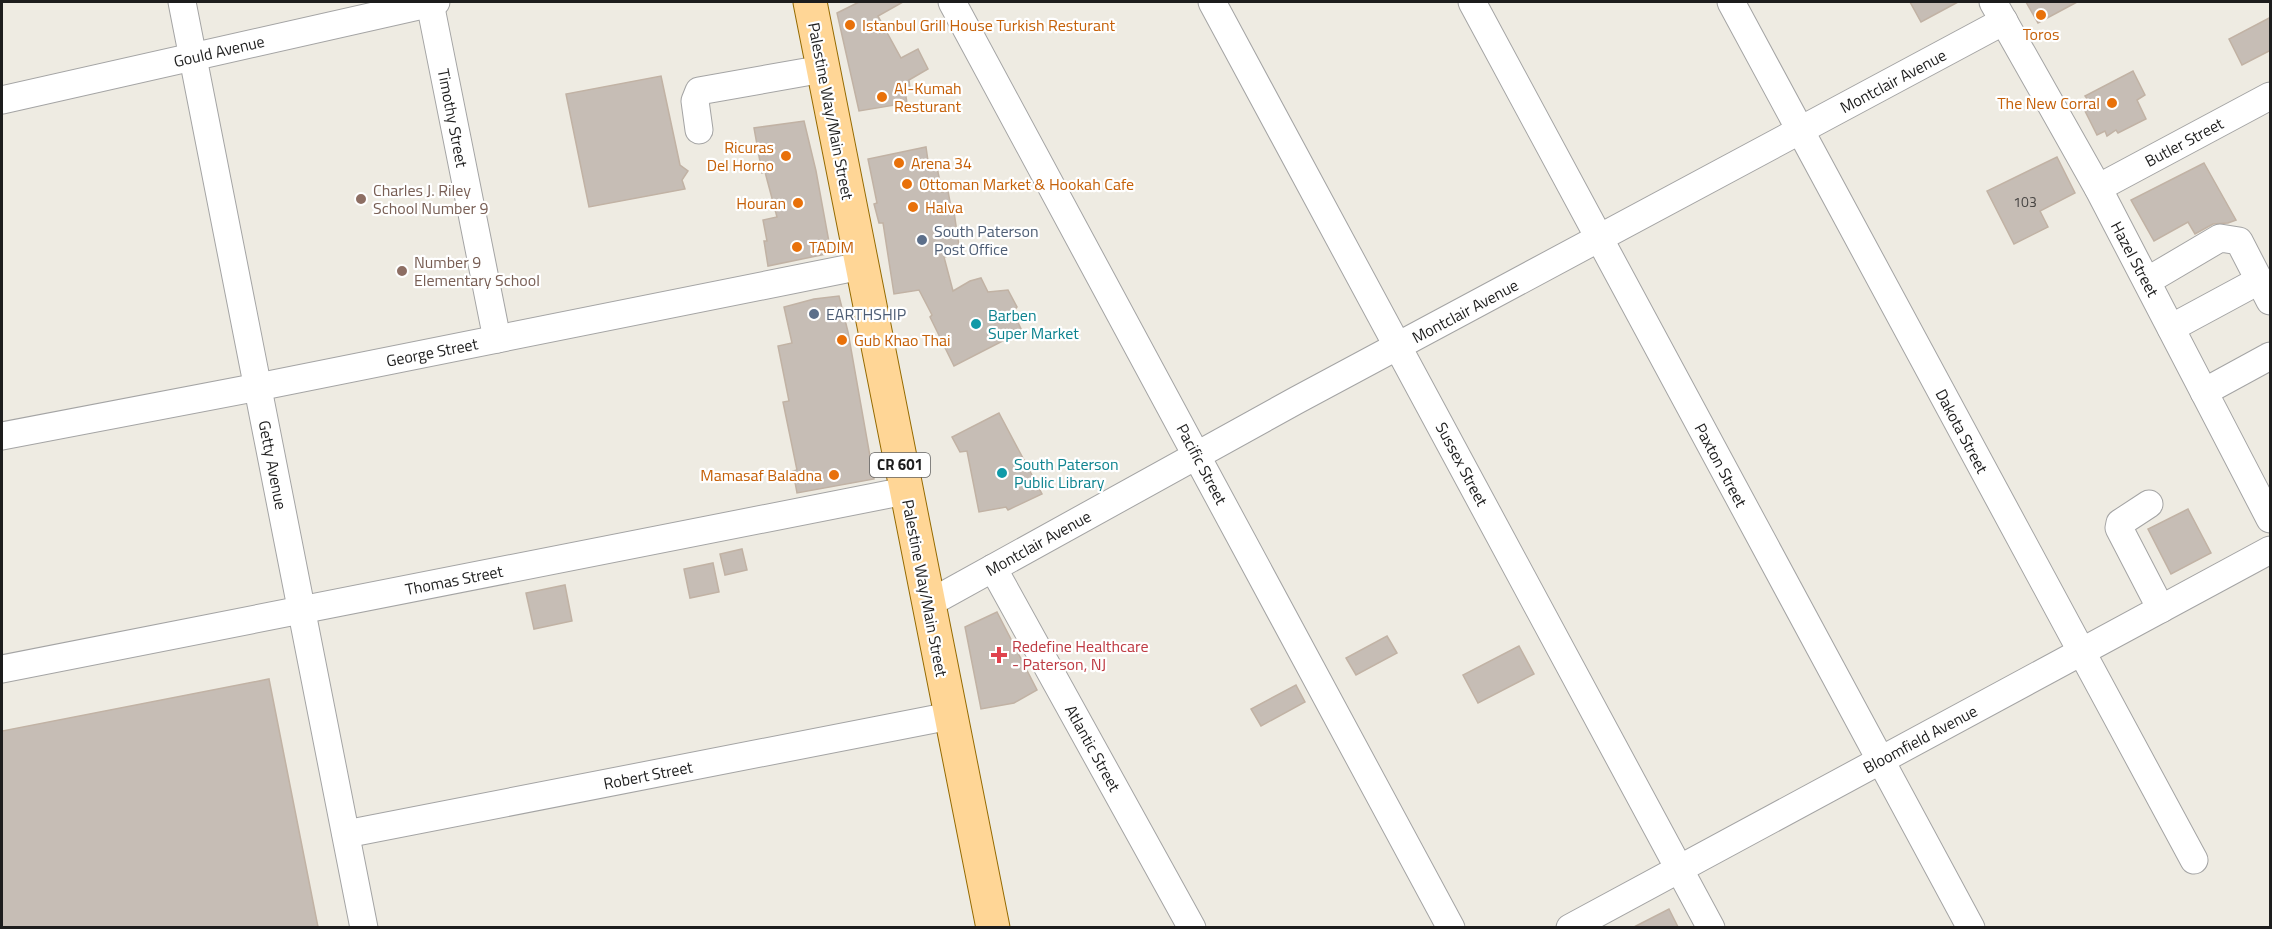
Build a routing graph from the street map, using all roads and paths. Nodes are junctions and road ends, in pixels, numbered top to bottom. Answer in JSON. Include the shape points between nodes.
{"nodes":[{"id":1,"x":182,"y":2,"type":"edge"},
{"id":2,"x":433,"y":2,"type":"edge"},
{"id":3,"x":810,"y":2,"type":"edge"},
{"id":4,"x":952,"y":2,"type":"edge"},
{"id":5,"x":1212,"y":2,"type":"edge"},
{"id":6,"x":1472,"y":2,"type":"edge"},
{"id":7,"x":1731,"y":2,"type":"edge"},
{"id":8,"x":1998,"y":11,"type":"edge"},
{"id":9,"x":193,"y":57,"type":"junction"},
{"id":10,"x":823,"y":69,"type":"junction"},
{"id":11,"x":2271,"y":96,"type":"edge"},
{"id":12,"x":2,"y":100,"type":"edge"},
{"id":13,"x":699,"y":130,"type":"dead end"},
{"id":14,"x":1801,"y":131,"type":"junction"},
{"id":15,"x":2098,"y":188,"type":"junction"},
{"id":16,"x":1601,"y":238,"type":"junction"},
{"id":17,"x":861,"y":266,"type":"junction"},
{"id":18,"x":2147,"y":281,"type":"junction"},
{"id":19,"x":2265,"y":290,"type":"edge"},
{"id":20,"x":2171,"y":328,"type":"junction"},
{"id":21,"x":497,"y":339,"type":"junction"},
{"id":22,"x":1399,"y":346,"type":"junction"},
{"id":23,"x":2271,"y":356,"type":"edge"},
{"id":24,"x":258,"y":387,"type":"junction"},
{"id":25,"x":2204,"y":392,"type":"junction"},
{"id":26,"x":2,"y":435,"type":"edge"},
{"id":27,"x":1197,"y":455,"type":"junction"},
{"id":28,"x":905,"y":491,"type":"junction"},
{"id":29,"x":2149,"y":504,"type":"dead end"},
{"id":30,"x":2271,"y":519,"type":"edge"},
{"id":31,"x":2271,"y":550,"type":"edge"},
{"id":32,"x":993,"y":568,"type":"junction"},
{"id":33,"x":928,"y":604,"type":"junction"},
{"id":34,"x":2161,"y":609,"type":"junction"},
{"id":35,"x":302,"y":610,"type":"junction"},
{"id":36,"x":2081,"y":652,"type":"junction"},
{"id":37,"x":2,"y":669,"type":"edge"},
{"id":38,"x":950,"y":716,"type":"junction"},
{"id":39,"x":1880,"y":760,"type":"junction"},
{"id":40,"x":346,"y":834,"type":"junction"},
{"id":41,"x":2194,"y":860,"type":"dead end"},
{"id":42,"x":1679,"y":868,"type":"junction"},
{"id":43,"x":364,"y":927,"type":"edge"},
{"id":44,"x":993,"y":927,"type":"edge"},
{"id":45,"x":1192,"y":927,"type":"edge"},
{"id":46,"x":1451,"y":927,"type":"edge"},
{"id":47,"x":1569,"y":927,"type":"edge"},
{"id":48,"x":1711,"y":927,"type":"edge"},
{"id":49,"x":1971,"y":927,"type":"edge"}],
"edges":[{"from":1,"to":9,"type":"street","name":"Getty Avenue"},
{"from":2,"to":9,"type":"street","name":"Gould Avenue"},
{"from":2,"to":21,"type":"street","name":"Timothy Street"},
{"from":3,"to":10,"type":"main road","name":"Palestine Way/Main Street","number":"CR 601"},
{"from":4,"to":27,"type":"street","name":"Pacific Street"},
{"from":5,"to":22,"type":"street","name":"Sussex Street"},
{"from":6,"to":16,"type":"street","name":"Paxton Street"},
{"from":7,"to":14,"type":"street","name":"Dakota Street"},
{"from":8,"to":14,"type":"street","name":"Montclair Avenue"},
{"from":8,"to":15,"type":"street","name":"Hazel Street"},
{"from":9,"to":12,"type":"street","name":"Gould Avenue"},
{"from":9,"to":24,"type":"street","name":"Getty Avenue"},
{"from":10,"to":13,"type":"street","via":[[699,91],[695,101]]},
{"from":10,"to":17,"type":"main road","name":"Palestine Way/Main Street","number":"CR 601"},
{"from":11,"to":15,"type":"street","name":"Butler Street"},
{"from":14,"to":16,"type":"street","name":"Montclair Avenue"},
{"from":14,"to":36,"type":"street","name":"Dakota Street"},
{"from":15,"to":18,"type":"street","name":"Hazel Street"},
{"from":16,"to":22,"type":"street","name":"Montclair Avenue"},
{"from":16,"to":39,"type":"street","name":"Paxton Street"},
{"from":17,"to":21,"type":"street","name":"George Street"},
{"from":17,"to":28,"type":"main road","name":"Palestine Way/Main Street","number":"CR 601"},
{"from":18,"to":19,"type":"street","via":[[2220,238],[2239,241]]},
{"from":18,"to":20,"type":"street","name":"Hazel Street"},
{"from":19,"to":20,"type":"street"},
{"from":20,"to":25,"type":"street","name":"Hazel Street"},
{"from":21,"to":24,"type":"street","name":"George Street"},
{"from":22,"to":27,"type":"street","name":"Montclair Avenue"},
{"from":22,"to":42,"type":"street","name":"Sussex Street"},
{"from":23,"to":25,"type":"street"},
{"from":24,"to":26,"type":"street","name":"George Street"},
{"from":24,"to":35,"type":"street","name":"Getty Avenue"},
{"from":25,"to":30,"type":"street","name":"Hazel Street"},
{"from":27,"to":32,"type":"street","name":"Montclair Avenue"},
{"from":27,"to":46,"type":"street","name":"Pacific Street"},
{"from":28,"to":33,"type":"main road","name":"Palestine Way/Main Street","number":"CR 601"},
{"from":28,"to":35,"type":"street","name":"Thomas Street"},
{"from":29,"to":34,"type":"street","via":[[2124,519],[2119,528]]},
{"from":31,"to":34,"type":"street","name":"Bloomfield Avenue"},
{"from":32,"to":33,"type":"street","name":"Montclair Avenue"},
{"from":32,"to":45,"type":"street","name":"Atlantic Street"},
{"from":33,"to":38,"type":"main road","name":"Palestine Way/Main Street","number":"CR 601"},
{"from":34,"to":36,"type":"street","name":"Bloomfield Avenue"},
{"from":35,"to":37,"type":"street","name":"Thomas Street"},
{"from":35,"to":40,"type":"street","name":"Getty Avenue"},
{"from":36,"to":39,"type":"street","name":"Bloomfield Avenue"},
{"from":36,"to":41,"type":"street","name":"Dakota Street"},
{"from":38,"to":40,"type":"street","name":"Robert Street"},
{"from":38,"to":44,"type":"main road","name":"Palestine Way/Main Street","number":"CR 601"},
{"from":39,"to":42,"type":"street","name":"Bloomfield Avenue"},
{"from":39,"to":49,"type":"street","name":"Paxton Street"},
{"from":40,"to":43,"type":"street","name":"Getty Avenue"},
{"from":42,"to":47,"type":"street","name":"Bloomfield Avenue"},
{"from":42,"to":48,"type":"street","name":"Sussex Street"}]}
